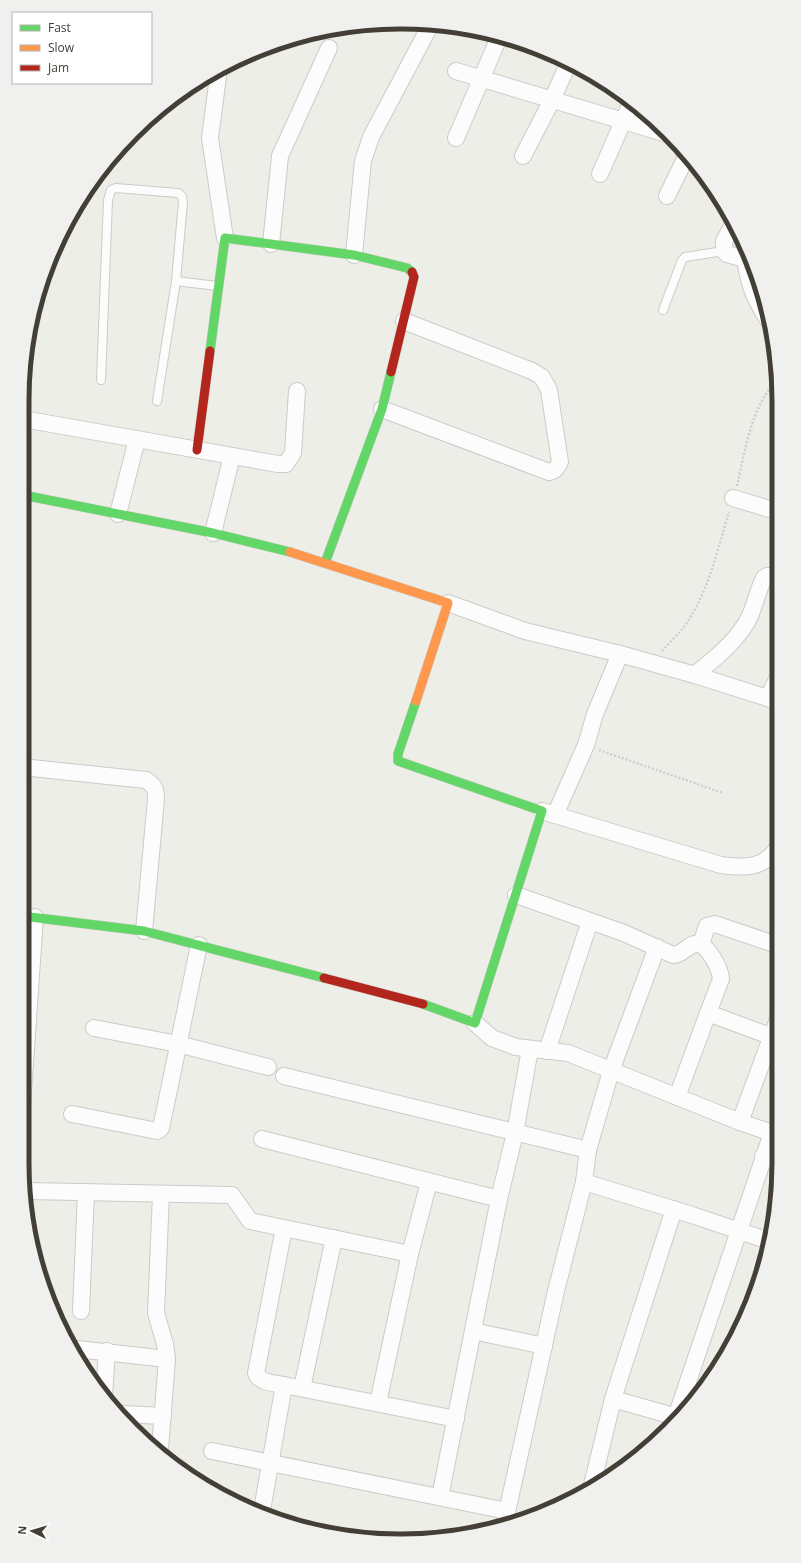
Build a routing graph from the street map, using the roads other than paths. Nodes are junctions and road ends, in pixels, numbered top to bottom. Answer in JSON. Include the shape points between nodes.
{"nodes":[{"id":1,"x":428,"y":30,"type":"edge"},
{"id":2,"x":497,"y":42,"type":"edge"},
{"id":3,"x":329,"y":48,"type":"dead end"},
{"id":4,"x":566,"y":68,"type":"edge"},
{"id":5,"x":456,"y":71,"type":"dead end"},
{"id":6,"x":218,"y":77,"type":"edge"},
{"id":7,"x":482,"y":79,"type":"junction"},
{"id":8,"x":552,"y":100,"type":"junction"},
{"id":9,"x":629,"y":108,"type":"edge"},
{"id":10,"x":623,"y":121,"type":"junction"},
{"id":11,"x":655,"y":130,"type":"edge"},
{"id":12,"x":456,"y":138,"type":"dead end"},
{"id":13,"x":523,"y":156,"type":"dead end"},
{"id":14,"x":684,"y":161,"type":"edge"},
{"id":15,"x":600,"y":174,"type":"dead end"},
{"id":16,"x":667,"y":196,"type":"dead end"},
{"id":17,"x":730,"y":229,"type":"edge"},
{"id":18,"x":225,"y":238,"type":"junction"},
{"id":19,"x":271,"y":244,"type":"junction"},
{"id":20,"x":724,"y":251,"type":"junction"},
{"id":21,"x":354,"y":255,"type":"junction"},
{"id":22,"x":744,"y":259,"type":"edge"},
{"id":23,"x":748,"y":270,"type":"edge"},
{"id":24,"x":176,"y":281,"type":"junction"},
{"id":25,"x":218,"y":286,"type":"junction"},
{"id":26,"x":760,"y":307,"type":"edge"},
{"id":27,"x":663,"y":310,"type":"dead end"},
{"id":28,"x":404,"y":321,"type":"junction"},
{"id":29,"x":101,"y":380,"type":"dead end"},
{"id":30,"x":297,"y":391,"type":"dead end"},
{"id":31,"x":157,"y":401,"type":"dead end"},
{"id":32,"x":382,"y":409,"type":"junction"},
{"id":33,"x":29,"y":420,"type":"edge"},
{"id":34,"x":137,"y":439,"type":"junction"},
{"id":35,"x":197,"y":450,"type":"junction"},
{"id":36,"x":232,"y":456,"type":"junction"},
{"id":37,"x":29,"y":496,"type":"edge"},
{"id":38,"x":733,"y":498,"type":"road end"},
{"id":39,"x":772,"y":510,"type":"edge"},
{"id":40,"x":118,"y":514,"type":"junction"},
{"id":41,"x":214,"y":534,"type":"junction"},
{"id":42,"x":325,"y":562,"type":"junction"},
{"id":43,"x":772,"y":577,"type":"edge"},
{"id":44,"x":448,"y":603,"type":"junction"},
{"id":45,"x":620,"y":654,"type":"junction"},
{"id":46,"x":695,"y":674,"type":"junction"},
{"id":47,"x":772,"y":700,"type":"edge"},
{"id":48,"x":29,"y":769,"type":"edge"},
{"id":49,"x":549,"y":813,"type":"junction"},
{"id":50,"x":772,"y":856,"type":"edge"},
{"id":51,"x":516,"y":895,"type":"junction"},
{"id":52,"x":29,"y":916,"type":"edge"},
{"id":53,"x":590,"y":921,"type":"junction"},
{"id":54,"x":144,"y":931,"type":"junction"},
{"id":55,"x":772,"y":942,"type":"edge"},
{"id":56,"x":701,"y":944,"type":"junction"},
{"id":57,"x":199,"y":945,"type":"junction"},
{"id":58,"x":657,"y":947,"type":"junction"},
{"id":59,"x":708,"y":1013,"type":"junction"},
{"id":60,"x":474,"y":1023,"type":"junction"},
{"id":61,"x":94,"y":1028,"type":"dead end"},
{"id":62,"x":772,"y":1037,"type":"edge"},
{"id":63,"x":178,"y":1044,"type":"junction"},
{"id":64,"x":772,"y":1045,"type":"edge"},
{"id":65,"x":530,"y":1049,"type":"junction"},
{"id":66,"x":547,"y":1051,"type":"junction"},
{"id":67,"x":268,"y":1067,"type":"dead end"},
{"id":68,"x":611,"y":1071,"type":"junction"},
{"id":69,"x":284,"y":1076,"type":"dead end"},
{"id":70,"x":677,"y":1097,"type":"junction"},
{"id":71,"x":72,"y":1114,"type":"dead end"},
{"id":72,"x":740,"y":1122,"type":"junction"},
{"id":73,"x":515,"y":1133,"type":"junction"},
{"id":74,"x":772,"y":1133,"type":"edge"},
{"id":75,"x":262,"y":1139,"type":"dead end"},
{"id":76,"x":588,"y":1150,"type":"junction"},
{"id":77,"x":771,"y":1158,"type":"edge"},
{"id":78,"x":429,"y":1182,"type":"junction"},
{"id":79,"x":584,"y":1182,"type":"junction"},
{"id":80,"x":30,"y":1191,"type":"edge"},
{"id":81,"x":86,"y":1192,"type":"junction"},
{"id":82,"x":161,"y":1194,"type":"junction"},
{"id":83,"x":498,"y":1199,"type":"junction"},
{"id":84,"x":674,"y":1209,"type":"junction"},
{"id":85,"x":284,"y":1228,"type":"junction"},
{"id":86,"x":739,"y":1230,"type":"junction"},
{"id":87,"x":334,"y":1238,"type":"junction"},
{"id":88,"x":764,"y":1239,"type":"edge"},
{"id":89,"x":410,"y":1254,"type":"junction"},
{"id":90,"x":81,"y":1310,"type":"dead end"},
{"id":91,"x":473,"y":1331,"type":"junction"},
{"id":92,"x":544,"y":1346,"type":"junction"},
{"id":93,"x":80,"y":1349,"type":"edge"},
{"id":94,"x":107,"y":1351,"type":"junction"},
{"id":95,"x":167,"y":1359,"type":"junction"},
{"id":96,"x":284,"y":1385,"type":"junction"},
{"id":97,"x":105,"y":1387,"type":"edge"},
{"id":98,"x":302,"y":1388,"type":"junction"},
{"id":99,"x":612,"y":1399,"type":"junction"},
{"id":100,"x":378,"y":1403,"type":"junction"},
{"id":101,"x":680,"y":1408,"type":"edge"},
{"id":102,"x":128,"y":1414,"type":"edge"},
{"id":103,"x":163,"y":1416,"type":"junction"},
{"id":104,"x":671,"y":1417,"type":"edge"},
{"id":105,"x":456,"y":1419,"type":"junction"},
{"id":106,"x":160,"y":1446,"type":"edge"},
{"id":107,"x":212,"y":1451,"type":"dead end"},
{"id":108,"x":271,"y":1462,"type":"junction"},
{"id":109,"x":596,"y":1478,"type":"edge"},
{"id":110,"x":440,"y":1497,"type":"junction"},
{"id":111,"x":262,"y":1508,"type":"edge"},
{"id":112,"x":506,"y":1516,"type":"edge"}],
"edges":[{"from":1,"to":21,"type":"street","via":[[371,137],[363,161]]},
{"from":2,"to":7,"type":"street"},
{"from":3,"to":19,"type":"street","via":[[280,156]]},
{"from":4,"to":8,"type":"street"},
{"from":5,"to":7,"type":"street"},
{"from":6,"to":18,"type":"street","via":[[210,138]]},
{"from":7,"to":8,"type":"street"},
{"from":7,"to":12,"type":"street"},
{"from":8,"to":10,"type":"street"},
{"from":8,"to":13,"type":"street"},
{"from":9,"to":10,"type":"street"},
{"from":10,"to":11,"type":"street"},
{"from":10,"to":15,"type":"street"},
{"from":14,"to":16,"type":"street"},
{"from":17,"to":20,"type":"street","via":[[724,241]]},
{"from":18,"to":19,"type":"street"},
{"from":18,"to":25,"type":"street"},
{"from":19,"to":21,"type":"street"},
{"from":20,"to":22,"type":"street"},
{"from":20,"to":27,"type":"lane","via":[[685,257]]},
{"from":21,"to":28,"type":"street","via":[[407,268],[412,272],[414,277]]},
{"from":23,"to":26,"type":"street","via":[[754,298]]},
{"from":24,"to":25,"type":"lane"},
{"from":24,"to":29,"type":"lane","via":[[182,196],[178,193],[116,188],[111,190],[108,200]]},
{"from":24,"to":31,"type":"lane"},
{"from":25,"to":35,"type":"street"},
{"from":28,"to":32,"type":"street"},
{"from":28,"to":32,"type":"street","via":[[542,377],[549,390],[560,462],[558,467],[549,472]]},
{"from":30,"to":36,"type":"street","via":[[293,453],[286,464]]},
{"from":32,"to":42,"type":"street"},
{"from":33,"to":34,"type":"street"},
{"from":34,"to":35,"type":"street"},
{"from":34,"to":40,"type":"street"},
{"from":35,"to":36,"type":"street"},
{"from":36,"to":41,"type":"street"},
{"from":37,"to":40,"type":"street"},
{"from":38,"to":39,"type":"street"},
{"from":40,"to":41,"type":"street"},
{"from":41,"to":42,"type":"street"},
{"from":42,"to":44,"type":"street"},
{"from":43,"to":46,"type":"street","via":[[764,578],[750,617],[739,633],[723,652]]},
{"from":44,"to":45,"type":"street","via":[[525,632]]},
{"from":44,"to":49,"type":"street","via":[[398,754],[398,761]]},
{"from":45,"to":46,"type":"street"},
{"from":45,"to":49,"type":"street","via":[[595,714],[586,745]]},
{"from":46,"to":47,"type":"street"},
{"from":48,"to":54,"type":"street","via":[[146,780],[154,785],[156,799]]},
{"from":49,"to":50,"type":"street","via":[[722,865],[743,868],[759,865]]},
{"from":49,"to":51,"type":"street"},
{"from":51,"to":53,"type":"street"},
{"from":51,"to":60,"type":"street"},
{"from":52,"to":54,"type":"street"},
{"from":53,"to":58,"type":"street","via":[[624,932]]},
{"from":53,"to":66,"type":"street"},
{"from":54,"to":57,"type":"street"},
{"from":55,"to":56,"type":"street","via":[[715,924],[707,926]]},
{"from":56,"to":58,"type":"street","via":[[694,944],[676,955]]},
{"from":56,"to":59,"type":"street","via":[[709,952],[720,973]]},
{"from":57,"to":60,"type":"street","via":[[424,1004]]},
{"from":57,"to":63,"type":"street"},
{"from":58,"to":68,"type":"street"},
{"from":59,"to":62,"type":"street"},
{"from":59,"to":70,"type":"street"},
{"from":60,"to":65,"type":"street","via":[[492,1038],[516,1048]]},
{"from":61,"to":63,"type":"street"},
{"from":63,"to":67,"type":"street"},
{"from":63,"to":71,"type":"street","via":[[160,1130]]},
{"from":64,"to":72,"type":"street"},
{"from":65,"to":66,"type":"street"},
{"from":65,"to":73,"type":"street"},
{"from":66,"to":68,"type":"street","via":[[568,1053]]},
{"from":68,"to":70,"type":"street"},
{"from":68,"to":76,"type":"street"},
{"from":69,"to":73,"type":"street"},
{"from":70,"to":72,"type":"street"},
{"from":72,"to":74,"type":"street"},
{"from":73,"to":76,"type":"street"},
{"from":73,"to":83,"type":"street"},
{"from":75,"to":78,"type":"street"},
{"from":76,"to":79,"type":"street"},
{"from":77,"to":86,"type":"street"},
{"from":78,"to":83,"type":"street"},
{"from":78,"to":89,"type":"street"},
{"from":79,"to":84,"type":"street"},
{"from":79,"to":92,"type":"street"},
{"from":80,"to":81,"type":"street"},
{"from":81,"to":82,"type":"street"},
{"from":81,"to":90,"type":"street"},
{"from":82,"to":85,"type":"street","via":[[232,1196],[250,1221]]},
{"from":82,"to":95,"type":"street","via":[[156,1313]]},
{"from":83,"to":91,"type":"street"},
{"from":84,"to":86,"type":"street"},
{"from":84,"to":99,"type":"street"},
{"from":85,"to":87,"type":"street"},
{"from":85,"to":96,"type":"street","via":[[256,1373],[261,1380]]},
{"from":86,"to":88,"type":"street"},
{"from":86,"to":101,"type":"street"},
{"from":87,"to":89,"type":"street"},
{"from":87,"to":98,"type":"street"},
{"from":89,"to":100,"type":"street"},
{"from":91,"to":92,"type":"street"},
{"from":91,"to":105,"type":"street"},
{"from":92,"to":112,"type":"street"},
{"from":93,"to":94,"type":"street"},
{"from":94,"to":95,"type":"street"},
{"from":94,"to":97,"type":"street"},
{"from":95,"to":103,"type":"street"},
{"from":96,"to":98,"type":"street"},
{"from":96,"to":108,"type":"street"},
{"from":98,"to":100,"type":"street"},
{"from":99,"to":104,"type":"street"},
{"from":99,"to":109,"type":"street"},
{"from":100,"to":105,"type":"street"},
{"from":102,"to":103,"type":"street"},
{"from":103,"to":106,"type":"street"},
{"from":105,"to":110,"type":"street"},
{"from":107,"to":108,"type":"street"},
{"from":108,"to":110,"type":"street"},
{"from":108,"to":111,"type":"street"},
{"from":110,"to":112,"type":"street"}]}
